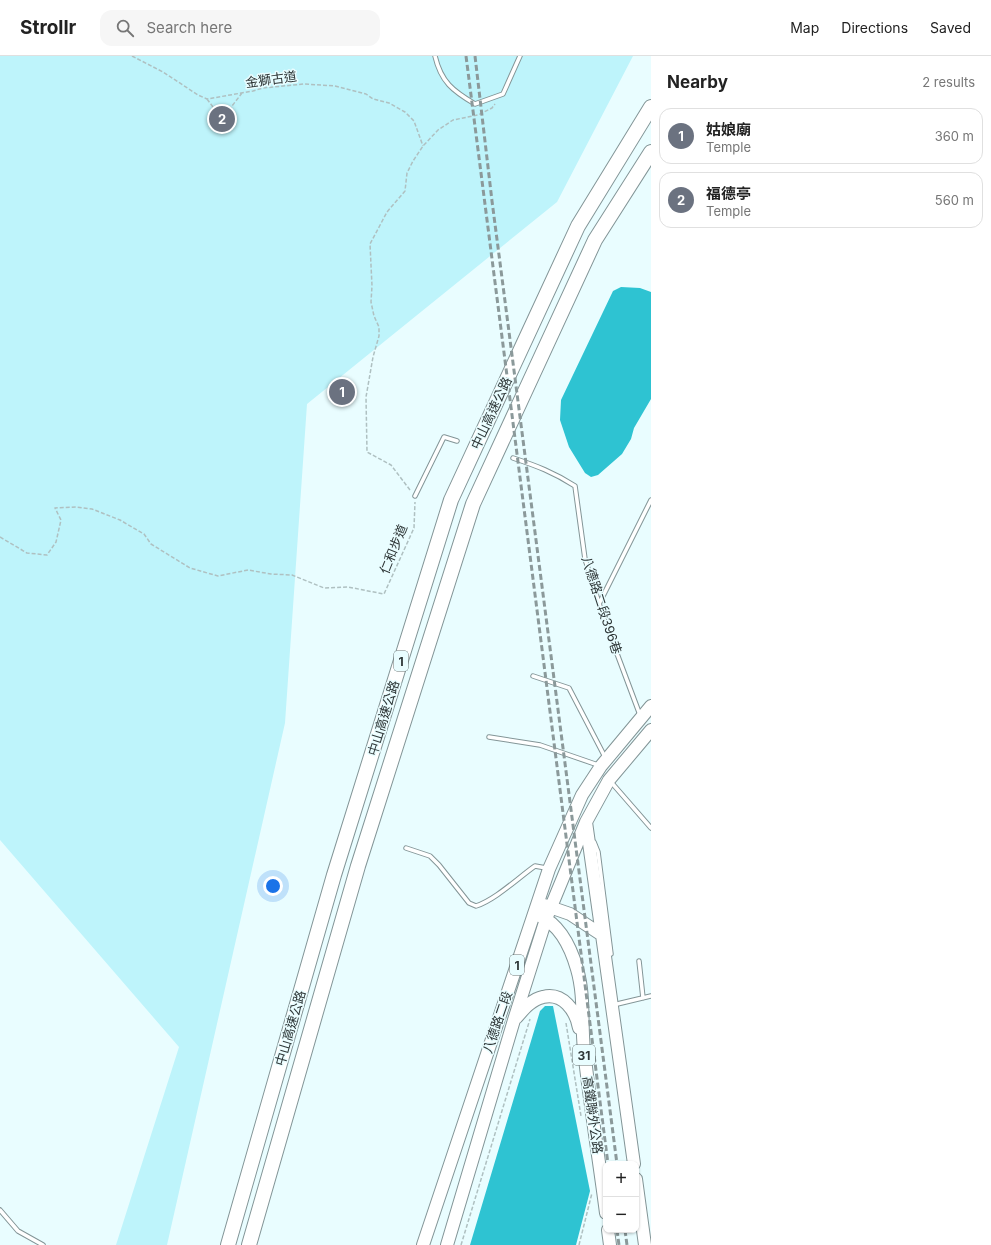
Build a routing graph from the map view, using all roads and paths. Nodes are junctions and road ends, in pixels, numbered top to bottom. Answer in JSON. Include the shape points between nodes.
{"nodes":[{"id":1,"x":132,"y":56,"type":"edge"},
{"id":2,"x":434,"y":56,"type":"edge"},
{"id":3,"x":520,"y":56,"type":"edge"},
{"id":4,"x":242,"y":93,"type":"junction"},
{"id":5,"x":503,"y":94,"type":"junction"},
{"id":6,"x":207,"y":99,"type":"junction"},
{"id":7,"x":651,"y":107,"type":"edge"},
{"id":8,"x":423,"y":146,"type":"junction"},
{"id":9,"x":651,"y":152,"type":"edge"},
{"id":10,"x":457,"y":441,"type":"dead end"},
{"id":11,"x":512,"y":458,"type":"dead end"},
{"id":12,"x":415,"y":496,"type":"junction"},
{"id":13,"x":651,"y":500,"type":"edge"},
{"id":14,"x":0,"y":537,"type":"edge"},
{"id":15,"x":600,"y":604,"type":"junction"},
{"id":16,"x":533,"y":676,"type":"dead end"},
{"id":17,"x":651,"y":706,"type":"edge"},
{"id":18,"x":641,"y":718,"type":"junction"},
{"id":19,"x":651,"y":730,"type":"edge"},
{"id":20,"x":489,"y":736,"type":"dead end"},
{"id":21,"x":604,"y":763,"type":"junction"},
{"id":22,"x":609,"y":780,"type":"junction"},
{"id":23,"x":586,"y":822,"type":"junction"},
{"id":24,"x":651,"y":828,"type":"edge"},
{"id":25,"x":406,"y":848,"type":"dead end"},
{"id":26,"x":549,"y":869,"type":"junction"},
{"id":27,"x":544,"y":914,"type":"junction"},
{"id":28,"x":602,"y":935,"type":"junction"},
{"id":29,"x":611,"y":959,"type":"dead end"},
{"id":30,"x":639,"y":961,"type":"dead end"},
{"id":31,"x":651,"y":996,"type":"edge"},
{"id":32,"x":643,"y":998,"type":"junction"},
{"id":33,"x":615,"y":1002,"type":"junction"},
{"id":34,"x":532,"y":1014,"type":"dead end"},
{"id":35,"x":514,"y":1020,"type":"junction"},
{"id":36,"x":566,"y":1023,"type":"dead end"},
{"id":37,"x":584,"y":1048,"type":"junction"},
{"id":38,"x":582,"y":1122,"type":"dead end"},
{"id":39,"x":634,"y":1161,"type":"edge"},
{"id":40,"x":592,"y":1190,"type":"dead end"},
{"id":41,"x":604,"y":1197,"type":"edge"},
{"id":42,"x":638,"y":1197,"type":"edge"},
{"id":43,"x":0,"y":1210,"type":"edge"},
{"id":44,"x":608,"y":1233,"type":"edge"},
{"id":45,"x":43,"y":1245,"type":"edge"},
{"id":46,"x":228,"y":1245,"type":"edge"},
{"id":47,"x":249,"y":1245,"type":"edge"},
{"id":48,"x":422,"y":1245,"type":"edge"},
{"id":49,"x":447,"y":1245,"type":"edge"},
{"id":50,"x":462,"y":1245,"type":"edge"},
{"id":51,"x":578,"y":1245,"type":"edge"},
{"id":52,"x":610,"y":1245,"type":"edge"},
{"id":53,"x":645,"y":1245,"type":"edge"}],
"edges":[{"from":1,"to":6,"type":"path"},
{"from":2,"to":5,"type":"lane","via":[[446,83],[475,104]]},
{"from":3,"to":5,"type":"lane"},
{"from":4,"to":6,"type":"path","name":"金獅古道"},
{"from":4,"to":6,"type":"path","via":[[222,119]]},
{"from":4,"to":8,"type":"path","name":"金獅古道","via":[[304,84],[335,86],[366,94],[374,100],[389,103],[405,112],[414,121]]},
{"from":5,"to":8,"type":"path","via":[[492,108],[478,115],[453,120],[438,130]]},
{"from":7,"to":46,"type":"highway","name":"中山高速公路","number":"1","via":[[578,226],[451,500],[334,875]]},
{"from":8,"to":12,"type":"path","via":[[407,173],[405,191],[387,212],[370,244],[371,302],[379,327],[379,336],[366,396],[367,452],[391,465]]},
{"from":9,"to":47,"type":"highway","name":"中山高速公路","number":"1","via":[[595,240],[473,504],[358,866]]},
{"from":10,"to":12,"type":"lane","via":[[444,437]]},
{"from":11,"to":15,"type":"lane","name":"八德路二段396巷","via":[[553,472],[575,486],[585,559]]},
{"from":12,"to":14,"type":"path","name":"仁和步道","via":[[414,528],[384,594],[348,586],[324,588],[292,575],[248,570],[218,576],[190,568],[151,544],[144,534],[120,520],[92,509],[55,508],[61,520],[56,542],[47,555],[27,553]]},
{"from":13,"to":15,"type":"lane"},
{"from":15,"to":18,"type":"lane","name":"八德路二段396巷"},
{"from":16,"to":21,"type":"lane","via":[[569,688]]},
{"from":17,"to":18,"type":"main road","name":"八德路二段","number":"1"},
{"from":18,"to":21,"type":"main road","name":"八德路二段","number":"1"},
{"from":19,"to":22,"type":"main road","name":"八德路二段","number":"1"},
{"from":20,"to":21,"type":"lane","via":[[540,745]]},
{"from":21,"to":26,"type":"main road","name":"八德路二段","number":"1","via":[[582,795]]},
{"from":22,"to":23,"type":"main road","name":"八德路二段","number":"1"},
{"from":22,"to":24,"type":"lane"},
{"from":23,"to":27,"type":"main road","name":"八德路二段","number":"1"},
{"from":23,"to":28,"type":"main road"},
{"from":23,"to":29,"type":"lane","via":[[598,852]]},
{"from":25,"to":26,"type":"lane","via":[[430,856],[440,865],[466,900],[476,906],[535,866]]},
{"from":26,"to":27,"type":"main road","name":"八德路二段","number":"1","via":[[538,902]]},
{"from":27,"to":28,"type":"main road","via":[[570,914]]},
{"from":27,"to":35,"type":"main road","name":"八德路二段","number":"1"},
{"from":27,"to":37,"type":"main road","name":"高鐵聯外公路","number":"31","via":[[570,948],[577,970],[582,999]]},
{"from":27,"to":48,"type":"main road","name":"八德路二段","number":"1"},
{"from":28,"to":33,"type":"main road"},
{"from":30,"to":32,"type":"lane"},
{"from":31,"to":32,"type":"lane"},
{"from":32,"to":33,"type":"lane"},
{"from":33,"to":39,"type":"main road"},
{"from":34,"to":50,"type":"path"},
{"from":35,"to":37,"type":"main road","number":"31","via":[[532,1002],[542,997],[554,996],[573,1009]]},
{"from":35,"to":49,"type":"main road","name":"八德路二段","number":"1"},
{"from":36,"to":38,"type":"path"},
{"from":37,"to":41,"type":"main road","name":"高鐵聯外公路","number":"31"},
{"from":40,"to":51,"type":"path"},
{"from":42,"to":53,"type":"main road"},
{"from":43,"to":45,"type":"lane","via":[[18,1231]]},
{"from":44,"to":52,"type":"main road"}]}
